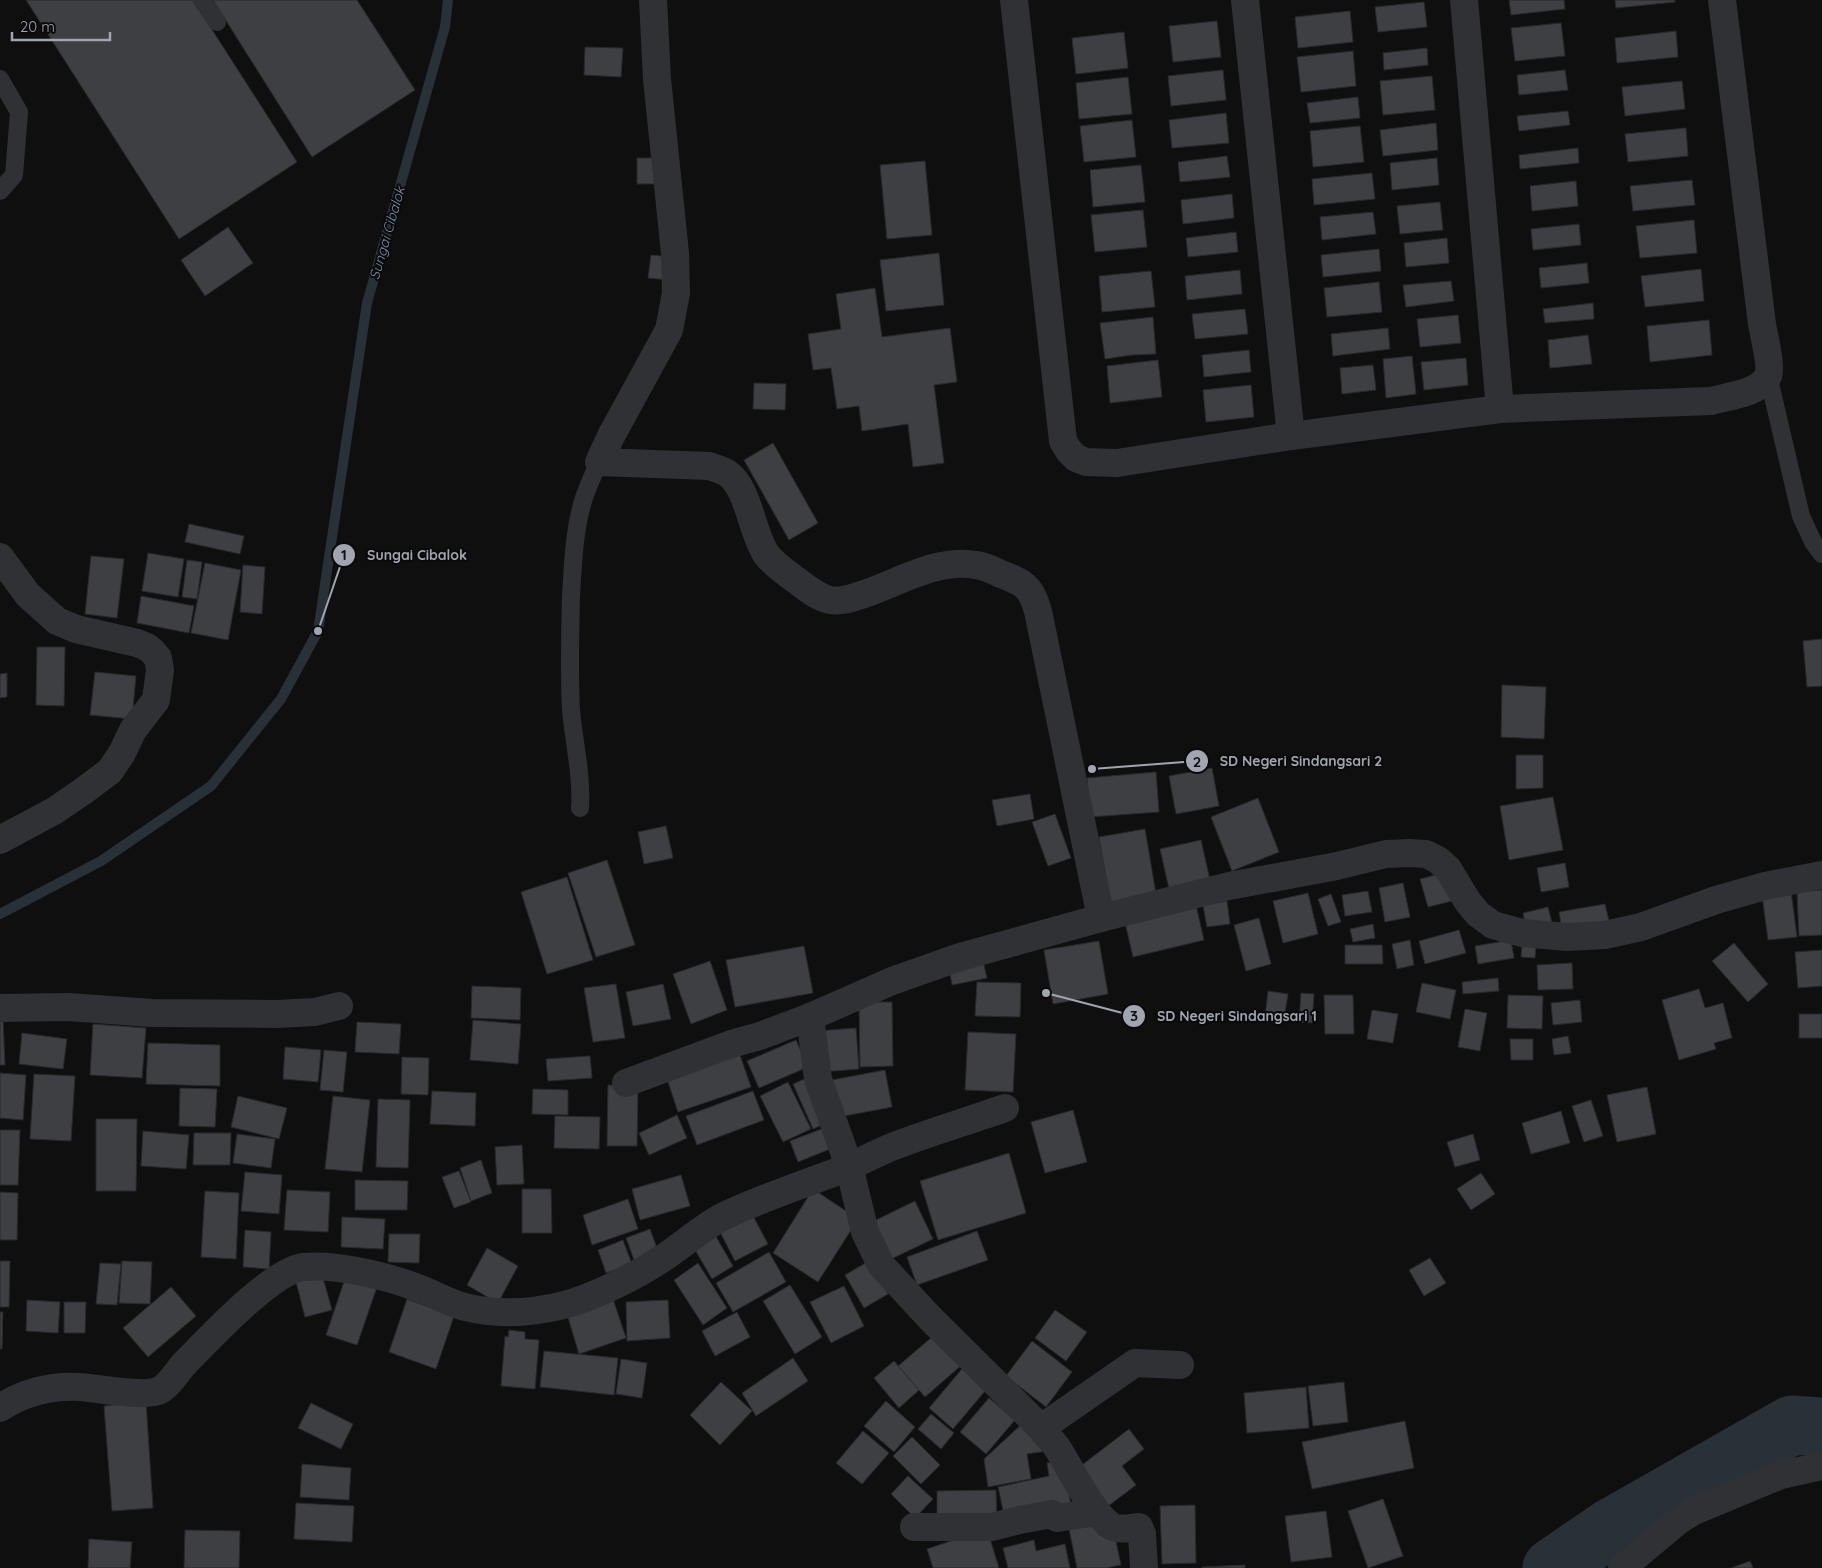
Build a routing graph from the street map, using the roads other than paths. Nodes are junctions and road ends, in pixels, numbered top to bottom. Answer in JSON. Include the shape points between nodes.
{"nodes":[{"id":1,"x":202,"y":0,"type":"edge"},
{"id":2,"x":653,"y":0,"type":"edge"},
{"id":3,"x":1014,"y":0,"type":"edge"},
{"id":4,"x":1245,"y":0,"type":"edge"},
{"id":5,"x":1464,"y":0,"type":"edge"},
{"id":6,"x":1722,"y":0,"type":"edge"},
{"id":7,"x":217,"y":22,"type":"dead end"},
{"id":8,"x":0,"y":79,"type":"edge"},
{"id":9,"x":0,"y":191,"type":"edge"},
{"id":10,"x":1768,"y":375,"type":"junction"},
{"id":11,"x":1500,"y":409,"type":"junction"},
{"id":12,"x":1290,"y":436,"type":"junction"},
{"id":13,"x":598,"y":462,"type":"junction"},
{"id":14,"x":1822,"y":554,"type":"edge"},
{"id":15,"x":0,"y":557,"type":"edge"},
{"id":16,"x":580,"y":808,"type":"dead end"},
{"id":17,"x":0,"y":840,"type":"edge"},
{"id":18,"x":1822,"y":875,"type":"edge"},
{"id":19,"x":1101,"y":918,"type":"junction"},
{"id":20,"x":339,"y":1006,"type":"dead end"},
{"id":21,"x":0,"y":1008,"type":"edge"},
{"id":22,"x":810,"y":1017,"type":"junction"},
{"id":23,"x":626,"y":1083,"type":"dead end"},
{"id":24,"x":1005,"y":1108,"type":"dead end"},
{"id":25,"x":849,"y":1166,"type":"junction"},
{"id":26,"x":1180,"y":1365,"type":"dead end"},
{"id":27,"x":0,"y":1408,"type":"edge"},
{"id":28,"x":1041,"y":1428,"type":"junction"},
{"id":29,"x":1822,"y":1466,"type":"edge"},
{"id":30,"x":1097,"y":1512,"type":"junction"},
{"id":31,"x":914,"y":1527,"type":"dead end"},
{"id":32,"x":1144,"y":1568,"type":"edge"},
{"id":33,"x":1622,"y":1568,"type":"edge"}],
"edges":[{"from":1,"to":7,"type":"lane"},
{"from":2,"to":13,"type":"street","via":[[676,293],[669,330]]},
{"from":3,"to":12,"type":"street","via":[[1061,430],[1069,451],[1086,462],[1117,464]]},
{"from":4,"to":12,"type":"street"},
{"from":5,"to":11,"type":"street"},
{"from":6,"to":10,"type":"street"},
{"from":8,"to":9,"type":"lane","via":[[19,112],[14,175]]},
{"from":10,"to":11,"type":"street","via":[[1756,387],[1711,401]]},
{"from":10,"to":14,"type":"lane","via":[[1800,516]]},
{"from":11,"to":12,"type":"street"},
{"from":13,"to":16,"type":"lane","via":[[583,501],[572,574],[570,688],[581,782]]},
{"from":13,"to":19,"type":"street","via":[[709,466],[726,473],[738,483],[756,536],[767,554],[793,578],[829,600],[858,596],[953,564],[978,565],[1027,587],[1034,596],[1038,611]]},
{"from":15,"to":17,"type":"street","via":[[28,594],[57,621],[76,629],[142,645],[156,654],[160,670],[156,700],[133,730],[110,771],[54,811]]},
{"from":18,"to":19,"type":"street","via":[[1732,895],[1642,927],[1577,937],[1522,933],[1493,925],[1468,902],[1448,868],[1426,854],[1409,852],[1238,884]]},
{"from":19,"to":22,"type":"street","via":[[930,967]]},
{"from":20,"to":21,"type":"street","via":[[315,1012],[276,1014]]},
{"from":22,"to":23,"type":"street"},
{"from":22,"to":25,"type":"street","via":[[818,1079]]},
{"from":24,"to":25,"type":"street"},
{"from":25,"to":27,"type":"street","via":[[724,1216],[661,1260],[577,1302],[530,1311],[477,1310],[385,1277],[331,1267],[292,1269],[261,1290],[162,1389],[153,1393],[136,1393],[59,1387],[25,1395]]},
{"from":25,"to":28,"type":"street","via":[[866,1232],[880,1265]]},
{"from":26,"to":28,"type":"street","via":[[1135,1363]]},
{"from":28,"to":30,"type":"street"},
{"from":29,"to":33,"type":"street","via":[[1781,1475],[1694,1511]]},
{"from":30,"to":31,"type":"street","via":[[1057,1518],[1052,1514],[992,1527]]},
{"from":30,"to":32,"type":"street","via":[[1115,1528],[1139,1527]]}]}
